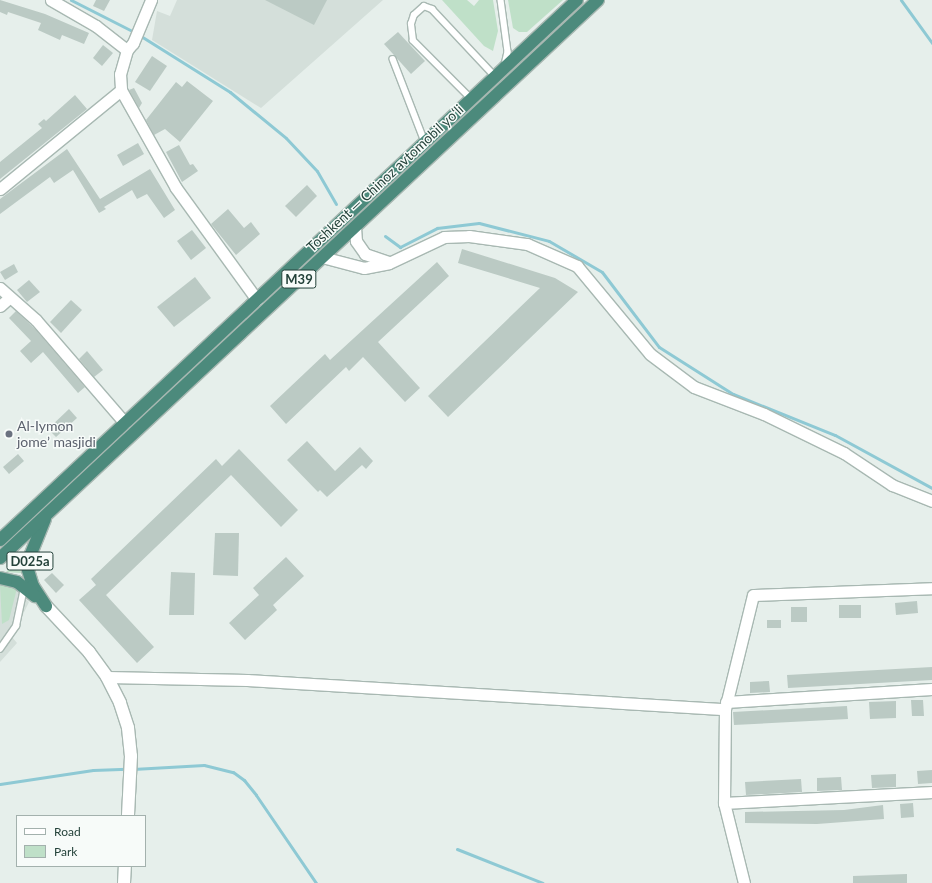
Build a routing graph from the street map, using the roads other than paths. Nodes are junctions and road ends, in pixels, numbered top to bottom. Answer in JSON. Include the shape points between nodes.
{"nodes":[{"id":1,"x":51,"y":0,"type":"edge"},
{"id":2,"x":151,"y":0,"type":"edge"},
{"id":3,"x":501,"y":0,"type":"edge"},
{"id":4,"x":577,"y":0,"type":"edge"},
{"id":5,"x":598,"y":0,"type":"edge"},
{"id":6,"x":126,"y":50,"type":"junction"},
{"id":7,"x":393,"y":59,"type":"dead end"},
{"id":8,"x":500,"y":72,"type":"junction"},
{"id":9,"x":121,"y":90,"type":"junction"},
{"id":10,"x":471,"y":99,"type":"junction"},
{"id":11,"x":425,"y":142,"type":"junction"},
{"id":12,"x":0,"y":189,"type":"edge"},
{"id":13,"x":355,"y":227,"type":"junction"},
{"id":14,"x":322,"y":257,"type":"junction"},
{"id":15,"x":389,"y":262,"type":"junction"},
{"id":16,"x":0,"y":288,"type":"edge"},
{"id":17,"x":9,"y":298,"type":"junction"},
{"id":18,"x":257,"y":300,"type":"junction"},
{"id":19,"x":0,"y":306,"type":"edge"},
{"id":20,"x":150,"y":399,"type":"junction"},
{"id":21,"x":156,"y":412,"type":"junction"},
{"id":22,"x":125,"y":423,"type":"junction"},
{"id":23,"x":932,"y":501,"type":"edge"},
{"id":24,"x":48,"y":514,"type":"junction"},
{"id":25,"x":0,"y":540,"type":"edge"},
{"id":26,"x":0,"y":558,"type":"edge"},
{"id":27,"x":28,"y":570,"type":"junction"},
{"id":28,"x":0,"y":578,"type":"edge"},
{"id":29,"x":24,"y":586,"type":"junction"},
{"id":30,"x":932,"y":588,"type":"edge"},
{"id":31,"x":46,"y":606,"type":"junction"},
{"id":32,"x":0,"y":649,"type":"edge"},
{"id":33,"x":107,"y":677,"type":"junction"},
{"id":34,"x":932,"y":689,"type":"edge"},
{"id":35,"x":725,"y":706,"type":"junction"},
{"id":36,"x":932,"y":792,"type":"edge"},
{"id":37,"x":724,"y":803,"type":"junction"},
{"id":38,"x":128,"y":815,"type":"edge"},
{"id":39,"x":125,"y":867,"type":"edge"},
{"id":40,"x":124,"y":883,"type":"edge"},
{"id":41,"x":744,"y":883,"type":"edge"}],
"edges":[{"from":1,"to":6,"type":"street","via":[[96,26]]},
{"from":2,"to":6,"type":"street","via":[[132,43]]},
{"from":3,"to":8,"type":"lane","via":[[508,52]]},
{"from":4,"to":8,"type":"highway","name":"Toshkent — Chinoz avtomobil yoʻli","number":"M39"},
{"from":5,"to":13,"type":"highway","name":"Toshkent — Chinoz avtomobil yoʻli","number":"M39"},
{"from":6,"to":9,"type":"street","via":[[120,74]]},
{"from":7,"to":11,"type":"lane"},
{"from":8,"to":10,"type":"highway","name":"Toshkent — Chinoz avtomobil yoʻli","number":"M39"},
{"from":8,"to":10,"type":"lane","via":[[432,9],[424,6],[414,15],[411,24],[413,41]]},
{"from":9,"to":12,"type":"street"},
{"from":9,"to":18,"type":"street","via":[[176,188]]},
{"from":10,"to":11,"type":"highway","name":"Toshkent — Chinoz avtomobil yoʻli","number":"M39"},
{"from":11,"to":18,"type":"highway","name":"Toshkent — Chinoz avtomobil yoʻli","number":"M39"},
{"from":13,"to":14,"type":"highway","name":"Toshkent — Chinoz avtomobil yoʻli","number":"M39"},
{"from":13,"to":15,"type":"street","via":[[356,241],[365,254]]},
{"from":14,"to":15,"type":"street","via":[[364,268]]},
{"from":14,"to":21,"type":"highway","name":"Toshkent — Chinoz avtomobil yoʻli","number":"M39"},
{"from":15,"to":23,"type":"street","via":[[444,237],[468,236],[527,244],[577,266],[650,354],[694,387],[764,414],[844,453],[892,485]]},
{"from":16,"to":17,"type":"street"},
{"from":17,"to":19,"type":"street"},
{"from":17,"to":22,"type":"street","via":[[36,320]]},
{"from":18,"to":20,"type":"highway","name":"Toshkent — Chinoz avtomobil yoʻli","number":"M39"},
{"from":20,"to":21,"type":"highway","via":[[148,408]]},
{"from":20,"to":22,"type":"highway","name":"Toshkent — Chinoz avtomobil yoʻli","number":"M39"},
{"from":21,"to":24,"type":"highway","name":"Toshkent — Chinoz avtomobil yoʻli","number":"M39"},
{"from":22,"to":25,"type":"highway","name":"Toshkent — Chinoz avtomobil yoʻli","number":"M39"},
{"from":24,"to":26,"type":"highway","name":"Toshkent — Chinoz avtomobil yoʻli","number":"M39"},
{"from":24,"to":27,"type":"highway","number":"D025a","via":[[31,554]]},
{"from":27,"to":29,"type":"lane"},
{"from":27,"to":31,"type":"highway","number":"D025a","via":[[32,586]]},
{"from":28,"to":29,"type":"highway","number":"D025a"},
{"from":29,"to":31,"type":"highway","number":"D025a"},
{"from":29,"to":32,"type":"lane","via":[[16,626]]},
{"from":30,"to":35,"type":"street","via":[[753,595]]},
{"from":31,"to":33,"type":"main road","number":"D025a","via":[[89,652]]},
{"from":33,"to":35,"type":"street","via":[[247,680]]},
{"from":33,"to":38,"type":"main road","number":"D025a","via":[[120,703],[128,728],[131,767]]},
{"from":34,"to":35,"type":"street"},
{"from":35,"to":37,"type":"street"},
{"from":36,"to":37,"type":"street"},
{"from":37,"to":41,"type":"street"},
{"from":39,"to":40,"type":"main road"}]}
